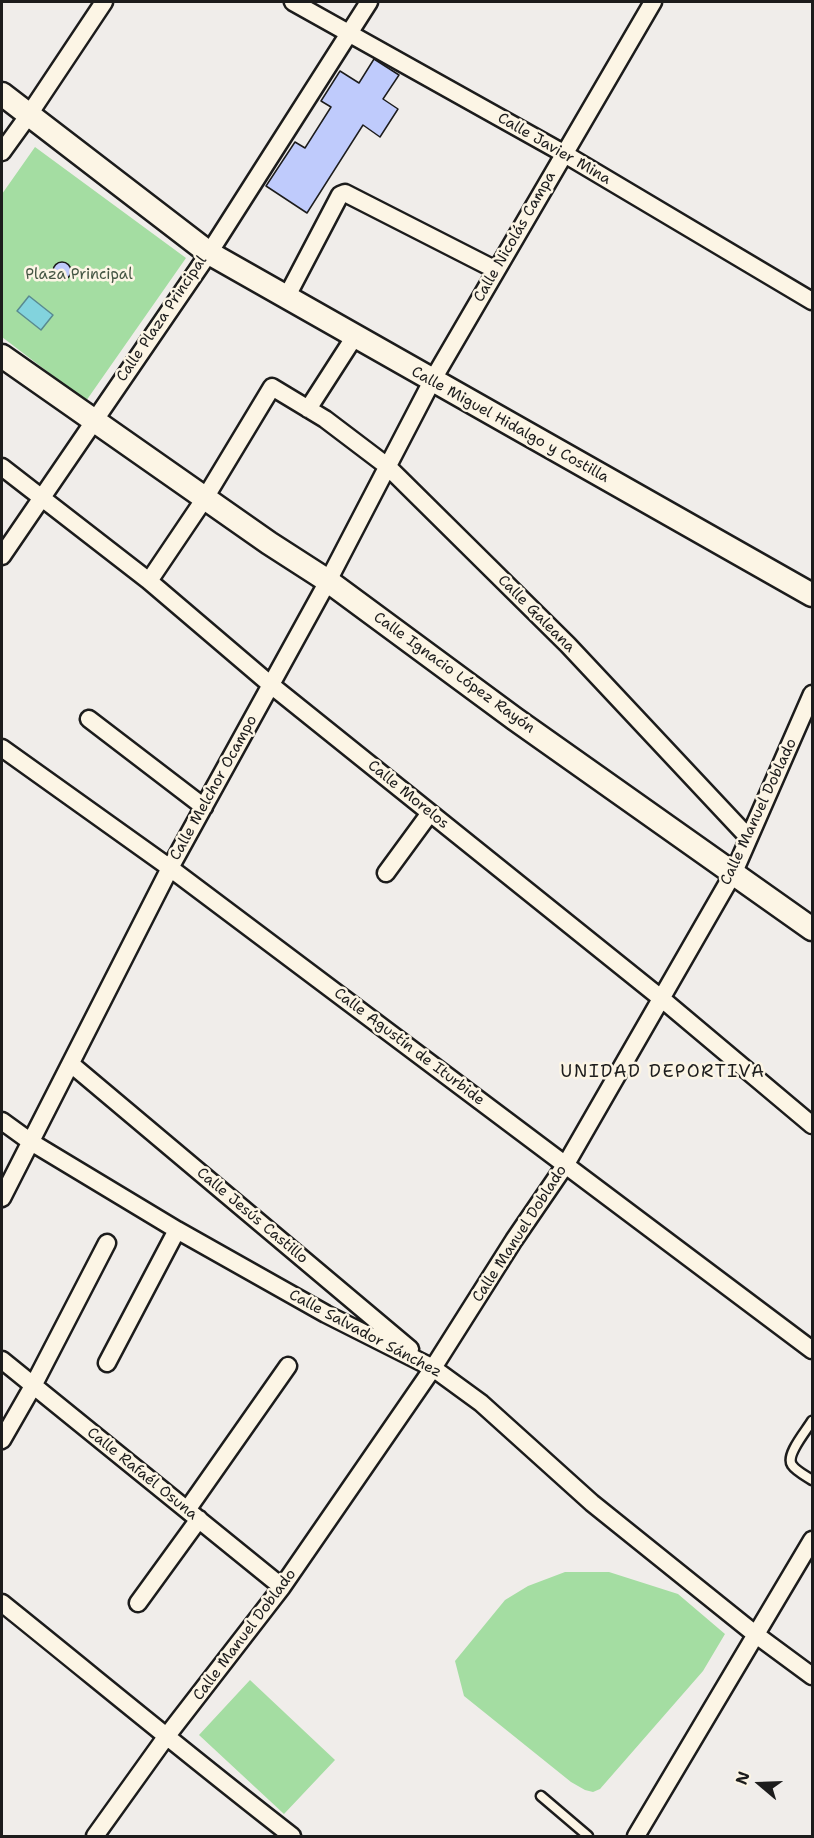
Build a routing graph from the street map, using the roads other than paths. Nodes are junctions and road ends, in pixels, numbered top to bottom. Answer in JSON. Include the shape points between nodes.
{"nodes":[{"id":1,"x":104,"y":2,"type":"edge"},
{"id":2,"x":293,"y":2,"type":"edge"},
{"id":3,"x":369,"y":2,"type":"edge"},
{"id":4,"x":653,"y":2,"type":"edge"},
{"id":5,"x":348,"y":32,"type":"junction"},
{"id":6,"x":2,"y":94,"type":"edge"},
{"id":7,"x":28,"y":116,"type":"junction"},
{"id":8,"x":2,"y":152,"type":"edge"},
{"id":9,"x":563,"y":153,"type":"junction"},
{"id":10,"x":209,"y":253,"type":"junction"},
{"id":11,"x":496,"y":270,"type":"junction"},
{"id":12,"x":286,"y":298,"type":"junction"},
{"id":13,"x":813,"y":301,"type":"edge"},
{"id":14,"x":355,"y":336,"type":"junction"},
{"id":15,"x":2,"y":356,"type":"edge"},
{"id":16,"x":432,"y":381,"type":"junction"},
{"id":17,"x":308,"y":409,"type":"junction"},
{"id":18,"x":93,"y":420,"type":"junction"},
{"id":19,"x":387,"y":466,"type":"junction"},
{"id":20,"x":2,"y":467,"type":"edge"},
{"id":21,"x":42,"y":498,"type":"junction"},
{"id":22,"x":205,"y":498,"type":"junction"},
{"id":23,"x":2,"y":556,"type":"edge"},
{"id":24,"x":149,"y":581,"type":"junction"},
{"id":25,"x":328,"y":581,"type":"junction"},
{"id":26,"x":813,"y":595,"type":"edge"},
{"id":27,"x":272,"y":685,"type":"junction"},
{"id":28,"x":813,"y":694,"type":"edge"},
{"id":29,"x":89,"y":719,"type":"dead end"},
{"id":30,"x":2,"y":748,"type":"edge"},
{"id":31,"x":204,"y":807,"type":"junction"},
{"id":32,"x":430,"y":813,"type":"junction"},
{"id":33,"x":748,"y":837,"type":"junction"},
{"id":34,"x":171,"y":868,"type":"junction"},
{"id":35,"x":734,"y":872,"type":"junction"},
{"id":36,"x":386,"y":873,"type":"dead end"},
{"id":37,"x":813,"y":928,"type":"edge"},
{"id":38,"x":662,"y":999,"type":"junction"},
{"id":39,"x":71,"y":1064,"type":"junction"},
{"id":40,"x":2,"y":1121,"type":"edge"},
{"id":41,"x":813,"y":1125,"type":"edge"},
{"id":42,"x":31,"y":1142,"type":"junction"},
{"id":43,"x":566,"y":1164,"type":"junction"},
{"id":44,"x":2,"y":1198,"type":"edge"},
{"id":45,"x":177,"y":1230,"type":"junction"},
{"id":46,"x":107,"y":1243,"type":"dead end"},
{"id":47,"x":813,"y":1350,"type":"edge"},
{"id":48,"x":2,"y":1360,"type":"edge"},
{"id":49,"x":107,"y":1364,"type":"dead end"},
{"id":50,"x":288,"y":1366,"type":"dead end"},
{"id":51,"x":433,"y":1368,"type":"junction"},
{"id":52,"x":33,"y":1386,"type":"junction"},
{"id":53,"x":813,"y":1421,"type":"edge"},
{"id":54,"x":2,"y":1440,"type":"edge"},
{"id":55,"x":813,"y":1480,"type":"edge"},
{"id":56,"x":193,"y":1514,"type":"junction"},
{"id":57,"x":813,"y":1540,"type":"edge"},
{"id":58,"x":282,"y":1587,"type":"junction"},
{"id":59,"x":2,"y":1603,"type":"edge"},
{"id":60,"x":138,"y":1603,"type":"dead end"},
{"id":61,"x":754,"y":1634,"type":"junction"},
{"id":62,"x":813,"y":1676,"type":"edge"},
{"id":63,"x":166,"y":1737,"type":"junction"},
{"id":64,"x":541,"y":1796,"type":"dead end"},
{"id":65,"x":95,"y":1836,"type":"edge"},
{"id":66,"x":292,"y":1836,"type":"edge"},
{"id":67,"x":588,"y":1836,"type":"edge"},
{"id":68,"x":636,"y":1836,"type":"edge"}],
"edges":[{"from":1,"to":7,"type":"street"},
{"from":2,"to":5,"type":"street","name":"Calle Javier Mina"},
{"from":3,"to":5,"type":"street"},
{"from":4,"to":9,"type":"street","name":"Calle Nicolás Campa"},
{"from":5,"to":9,"type":"street","name":"Calle Javier Mina"},
{"from":5,"to":10,"type":"street"},
{"from":6,"to":7,"type":"street","name":"Calle Plaza Principal"},
{"from":7,"to":8,"type":"street"},
{"from":7,"to":10,"type":"street","name":"Calle Plaza Principal"},
{"from":9,"to":11,"type":"street","name":"Calle Nicolás Campa"},
{"from":9,"to":13,"type":"street","name":"Calle Javier Mina"},
{"from":10,"to":12,"type":"street","name":"Calle Miguel Hidalgo y Costilla"},
{"from":10,"to":18,"type":"street","name":"Calle Plaza Principal"},
{"from":11,"to":12,"type":"street","via":[[345,193],[340,195]]},
{"from":11,"to":16,"type":"street","name":"Calle Nicolás Campa"},
{"from":12,"to":14,"type":"street","name":"Calle Miguel Hidalgo y Costilla"},
{"from":14,"to":16,"type":"street","name":"Calle Miguel Hidalgo y Costilla"},
{"from":14,"to":17,"type":"street"},
{"from":15,"to":18,"type":"street"},
{"from":16,"to":19,"type":"street","name":"Calle Melchor Ocampo"},
{"from":16,"to":26,"type":"street","name":"Calle Miguel Hidalgo y Costilla"},
{"from":17,"to":19,"type":"street","name":"Calle Galeana"},
{"from":17,"to":22,"type":"street","name":"Calle Galeana","via":[[272,387]]},
{"from":18,"to":21,"type":"street","name":"Calle Plaza Principal"},
{"from":18,"to":22,"type":"street","name":"Calle Ignacio López Rayón"},
{"from":19,"to":25,"type":"street","name":"Calle Melchor Ocampo"},
{"from":19,"to":33,"type":"street","name":"Calle Galeana","via":[[568,645]]},
{"from":20,"to":21,"type":"street","name":"Calle Morelos"},
{"from":21,"to":23,"type":"street","name":"Calle Plaza Principal"},
{"from":21,"to":24,"type":"street","name":"Calle Morelos"},
{"from":22,"to":24,"type":"street"},
{"from":22,"to":25,"type":"street","name":"Calle Ignacio López Rayón"},
{"from":24,"to":27,"type":"street","name":"Calle Morelos"},
{"from":25,"to":27,"type":"street","name":"Calle Melchor Ocampo"},
{"from":25,"to":35,"type":"street","name":"Calle Ignacio López Rayón","via":[[515,719]]},
{"from":27,"to":31,"type":"street","name":"Calle Melchor Ocampo"},
{"from":27,"to":32,"type":"street","name":"Calle Morelos"},
{"from":28,"to":33,"type":"street","name":"Calle Manuel Doblado"},
{"from":29,"to":31,"type":"street"},
{"from":30,"to":34,"type":"street","name":"Calle Agustín de Iturbide"},
{"from":31,"to":34,"type":"street","name":"Calle Melchor Ocampo"},
{"from":32,"to":36,"type":"street"},
{"from":32,"to":38,"type":"street","name":"Calle Morelos"},
{"from":33,"to":35,"type":"street","name":"Calle Manuel Doblado"},
{"from":34,"to":39,"type":"street","name":"Calle Melchor Ocampo"},
{"from":34,"to":43,"type":"street","name":"Calle Agustín de Iturbide"},
{"from":35,"to":37,"type":"street","name":"Calle Ignacio López Rayón"},
{"from":35,"to":38,"type":"street","name":"Calle Manuel Doblado"},
{"from":38,"to":41,"type":"street","name":"Calle Morelos"},
{"from":38,"to":43,"type":"street","name":"Calle Manuel Doblado"},
{"from":39,"to":42,"type":"street","name":"Calle Melchor Ocampo"},
{"from":39,"to":51,"type":"street","name":"Calle Jesús Castillo"},
{"from":40,"to":42,"type":"street","name":"Calle Salvador Sánchez"},
{"from":42,"to":44,"type":"street","name":"Calle Melchor Ocampo"},
{"from":42,"to":45,"type":"street","name":"Calle Salvador Sánchez"},
{"from":43,"to":47,"type":"street","name":"Calle Agustín de Iturbide"},
{"from":43,"to":51,"type":"street","name":"Calle Manuel Doblado"},
{"from":45,"to":49,"type":"street"},
{"from":45,"to":51,"type":"street","name":"Calle Salvador Sánchez","via":[[326,1314]]},
{"from":46,"to":52,"type":"street"},
{"from":48,"to":52,"type":"street","name":"Calle Rafaél Osuna"},
{"from":50,"to":56,"type":"street"},
{"from":51,"to":58,"type":"street","name":"Calle Manuel Doblado"},
{"from":51,"to":61,"type":"street","name":"Calle Salvador Sánchez","via":[[481,1403],[592,1503]]},
{"from":52,"to":54,"type":"street"},
{"from":52,"to":56,"type":"street","name":"Calle Rafaél Osuna"},
{"from":53,"to":55,"type":"lane","via":[[790,1461]]},
{"from":56,"to":58,"type":"street","name":"Calle Rafaél Osuna"},
{"from":56,"to":60,"type":"street"},
{"from":57,"to":61,"type":"street"},
{"from":58,"to":63,"type":"street","name":"Calle Manuel Doblado"},
{"from":59,"to":63,"type":"street"},
{"from":61,"to":62,"type":"street","name":"Calle Salvador Sánchez"},
{"from":61,"to":68,"type":"street"},
{"from":63,"to":65,"type":"street","name":"Calle Manuel Doblado"},
{"from":63,"to":66,"type":"street"},
{"from":64,"to":67,"type":"lane"}]}
